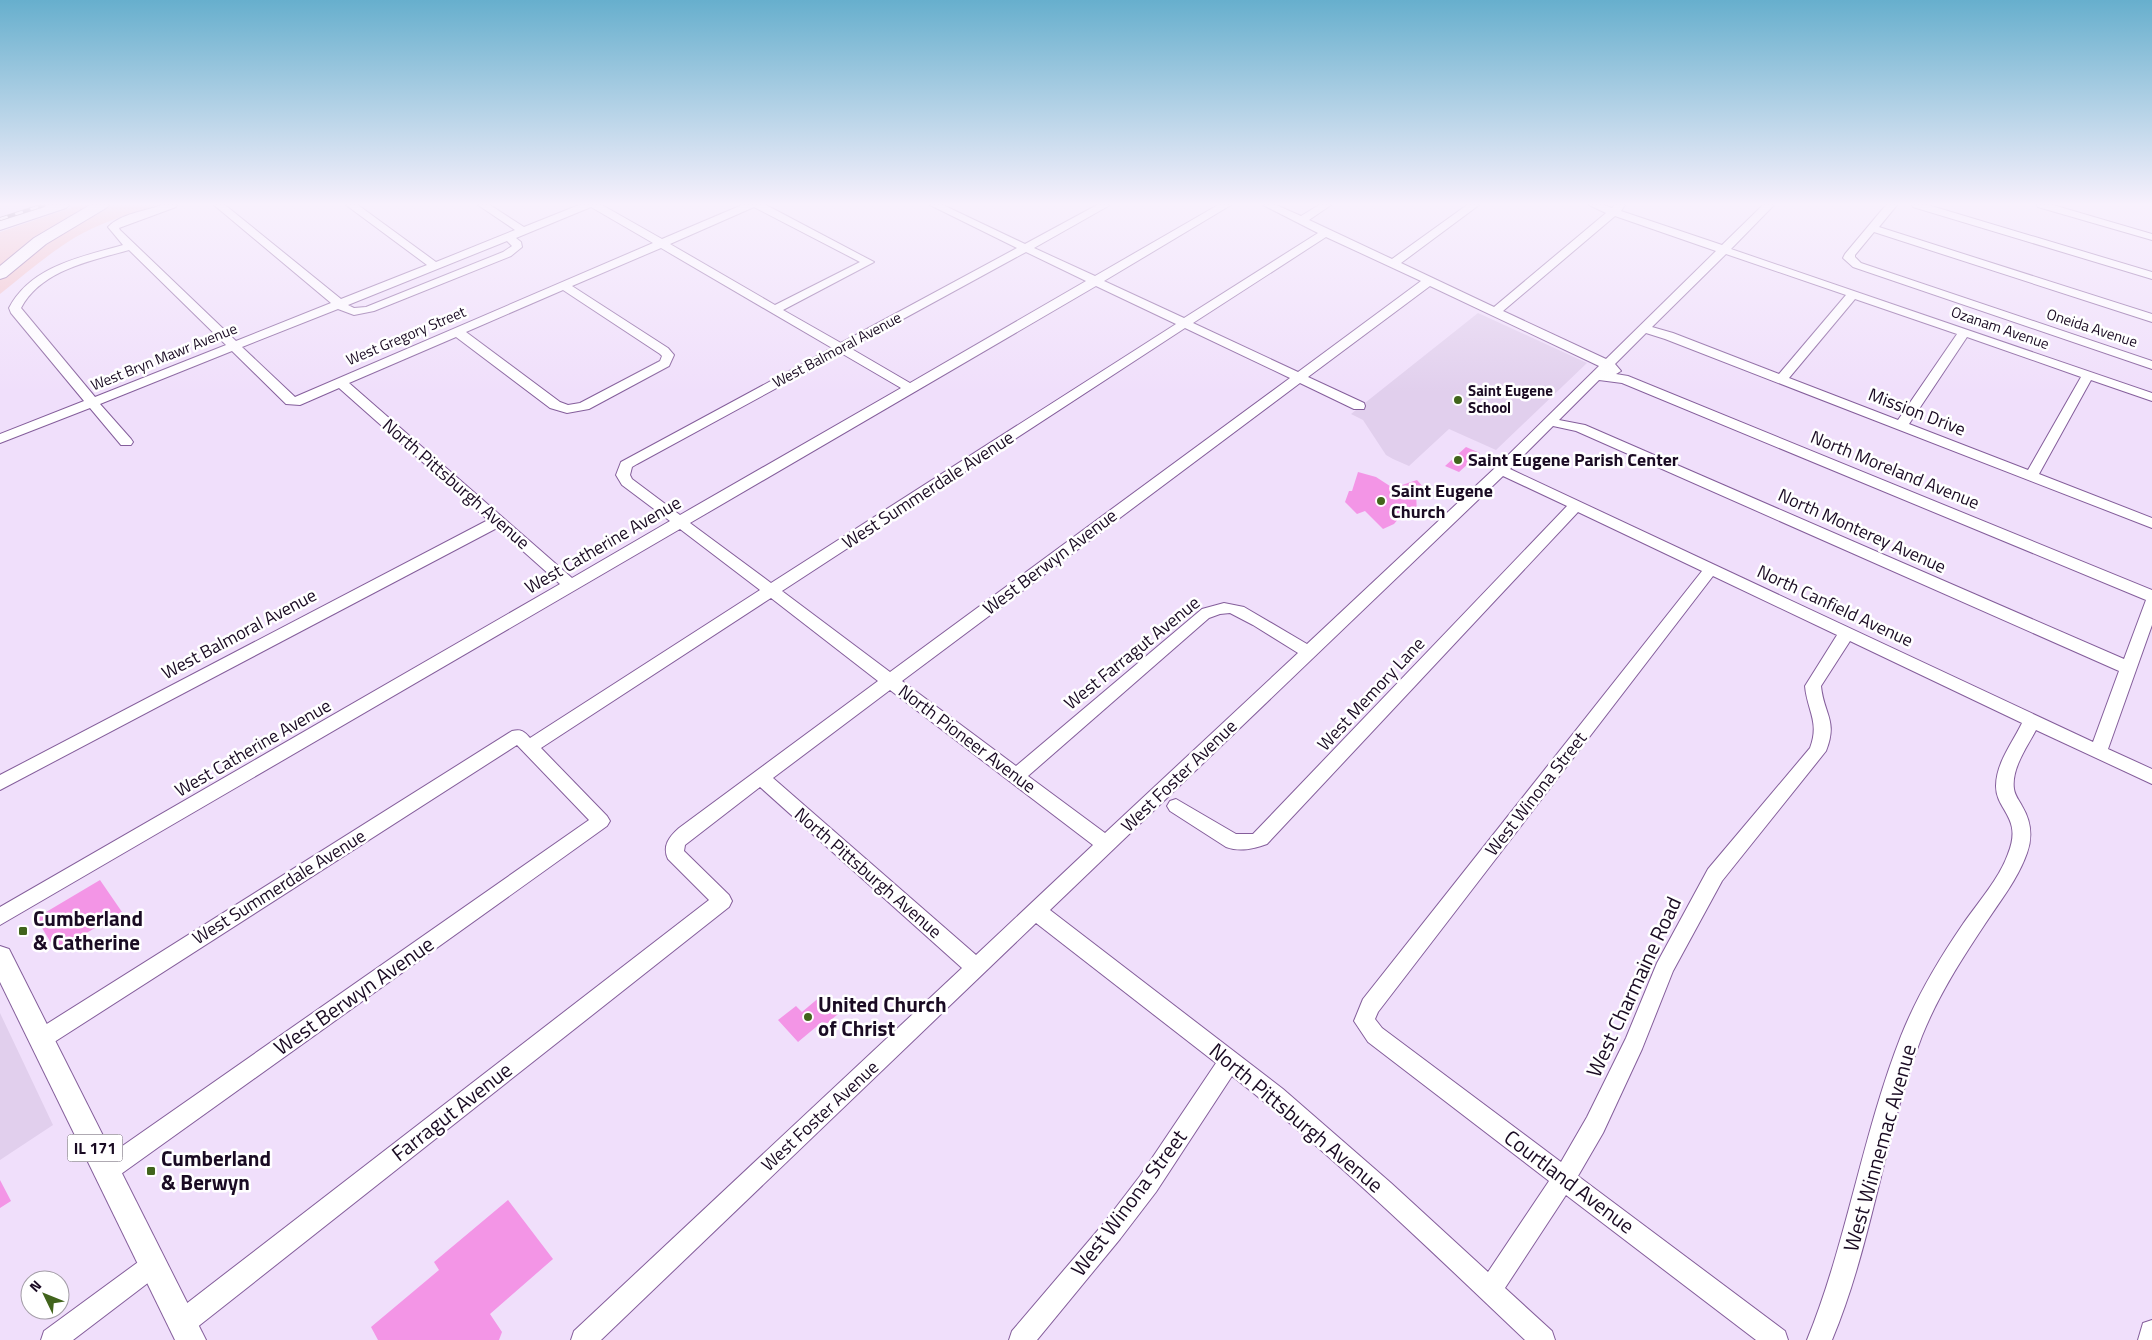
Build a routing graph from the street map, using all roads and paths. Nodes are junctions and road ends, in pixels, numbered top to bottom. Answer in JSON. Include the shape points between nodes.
{"nodes":[{"id":1,"x":67,"y":268,"type":"edge"},
{"id":2,"x":152,"y":268,"type":"edge"},
{"id":3,"x":295,"y":268,"type":"edge"},
{"id":4,"x":431,"y":268,"type":"edge"},
{"id":5,"x":472,"y":268,"type":"edge"},
{"id":6,"x":606,"y":268,"type":"edge"},
{"id":7,"x":701,"y":268,"type":"edge"},
{"id":8,"x":857,"y":268,"type":"edge"},
{"id":9,"x":990,"y":268,"type":"edge"},
{"id":10,"x":1066,"y":268,"type":"edge"},
{"id":11,"x":1120,"y":268,"type":"edge"},
{"id":12,"x":1272,"y":268,"type":"edge"},
{"id":13,"x":1400,"y":268,"type":"edge"},
{"id":14,"x":1548,"y":268,"type":"edge"},
{"id":15,"x":1706,"y":268,"type":"edge"},
{"id":16,"x":1775,"y":268,"type":"edge"},
{"id":17,"x":1861,"y":268,"type":"edge"},
{"id":18,"x":1995,"y":268,"type":"edge"},
{"id":19,"x":2124,"y":268,"type":"edge"},
{"id":20,"x":2152,"y":276,"type":"edge"},
{"id":21,"x":1429,"y":281,"type":"junction"},
{"id":22,"x":1096,"y":282,"type":"junction"},
{"id":23,"x":564,"y":286,"type":"junction"},
{"id":24,"x":1853,"y":294,"type":"junction"},
{"id":25,"x":339,"y":304,"type":"junction"},
{"id":26,"x":774,"y":310,"type":"junction"},
{"id":27,"x":1495,"y":312,"type":"junction"},
{"id":28,"x":2152,"y":318,"type":"edge"},
{"id":29,"x":1185,"y":324,"type":"junction"},
{"id":30,"x":1646,"y":327,"type":"junction"},
{"id":31,"x":458,"y":332,"type":"junction"},
{"id":32,"x":1964,"y":333,"type":"junction"},
{"id":33,"x":234,"y":346,"type":"junction"},
{"id":34,"x":840,"y":348,"type":"junction"},
{"id":35,"x":1608,"y":365,"type":"junction"},
{"id":36,"x":2152,"y":365,"type":"edge"},
{"id":37,"x":2088,"y":375,"type":"junction"},
{"id":38,"x":1597,"y":376,"type":"junction"},
{"id":39,"x":1299,"y":377,"type":"junction"},
{"id":40,"x":1624,"y":379,"type":"junction"},
{"id":41,"x":1781,"y":379,"type":"junction"},
{"id":42,"x":341,"y":383,"type":"junction"},
{"id":43,"x":911,"y":389,"type":"junction"},
{"id":44,"x":2152,"y":397,"type":"edge"},
{"id":45,"x":295,"y":402,"type":"joint"},
{"id":46,"x":92,"y":403,"type":"junction"},
{"id":47,"x":1360,"y":406,"type":"dead end"},
{"id":48,"x":1560,"y":412,"type":"junction"},
{"id":49,"x":1550,"y":422,"type":"junction"},
{"id":50,"x":1901,"y":426,"type":"junction"},
{"id":51,"x":1580,"y":428,"type":"junction"},
{"id":52,"x":0,"y":439,"type":"edge"},
{"id":53,"x":126,"y":442,"type":"dead end"},
{"id":54,"x":1501,"y":470,"type":"junction"},
{"id":55,"x":2032,"y":477,"type":"junction"},
{"id":56,"x":1576,"y":505,"type":"junction"},
{"id":57,"x":498,"y":521,"type":"junction"},
{"id":58,"x":682,"y":522,"type":"junction"},
{"id":59,"x":2152,"y":524,"type":"edge"},
{"id":60,"x":1711,"y":569,"type":"junction"},
{"id":61,"x":572,"y":586,"type":"junction"},
{"id":62,"x":772,"y":590,"type":"junction"},
{"id":63,"x":2152,"y":596,"type":"edge"},
{"id":64,"x":2152,"y":603,"type":"edge"},
{"id":65,"x":1847,"y":633,"type":"junction"},
{"id":66,"x":1309,"y":653,"type":"junction"},
{"id":67,"x":2128,"y":668,"type":"junction"},
{"id":68,"x":890,"y":680,"type":"junction"},
{"id":69,"x":2032,"y":720,"type":"junction"},
{"id":70,"x":524,"y":742,"type":"junction"},
{"id":71,"x":2098,"y":752,"type":"junction"},
{"id":72,"x":1016,"y":776,"type":"junction"},
{"id":73,"x":760,"y":777,"type":"junction"},
{"id":74,"x":2152,"y":777,"type":"edge"},
{"id":75,"x":0,"y":783,"type":"edge"},
{"id":76,"x":1176,"y":806,"type":"dead end"},
{"id":77,"x":1107,"y":845,"type":"junction"},
{"id":78,"x":722,"y":901,"type":"joint"},
{"id":79,"x":1036,"y":911,"type":"junction"},
{"id":80,"x":0,"y":917,"type":"edge"},
{"id":81,"x":0,"y":957,"type":"edge"},
{"id":82,"x":976,"y":968,"type":"junction"},
{"id":83,"x":1364,"y":1021,"type":"joint"},
{"id":84,"x":41,"y":1039,"type":"junction"},
{"id":85,"x":1230,"y":1060,"type":"junction"},
{"id":86,"x":106,"y":1171,"type":"junction"},
{"id":87,"x":1564,"y":1178,"type":"junction"},
{"id":88,"x":153,"y":1264,"type":"junction"},
{"id":89,"x":1489,"y":1290,"type":"junction"},
{"id":90,"x":186,"y":1331,"type":"edge"},
{"id":91,"x":2152,"y":1332,"type":"edge"},
{"id":92,"x":53,"y":1340,"type":"edge"},
{"id":93,"x":583,"y":1340,"type":"edge"},
{"id":94,"x":1021,"y":1340,"type":"edge"},
{"id":95,"x":1543,"y":1340,"type":"edge"},
{"id":96,"x":1776,"y":1340,"type":"edge"},
{"id":97,"x":1819,"y":1340,"type":"edge"},
{"id":98,"x":2150,"y":1340,"type":"edge"}],
"edges":[{"from":1,"to":46,"type":"street","via":[[36,282],[22,294],[15,308]]},
{"from":2,"to":33,"type":"street"},
{"from":3,"to":25,"type":"street"},
{"from":4,"to":25,"type":"street","name":"West Bryn Mawr Avenue"},
{"from":5,"to":25,"type":"street","via":[[370,310],[352,311]]},
{"from":6,"to":23,"type":"street","name":"West Gregory Street"},
{"from":7,"to":26,"type":"street"},
{"from":8,"to":26,"type":"street"},
{"from":9,"to":34,"type":"street","name":"West Balmoral Avenue"},
{"from":10,"to":22,"type":"street"},
{"from":11,"to":22,"type":"street","name":"West Catherine Avenue"},
{"from":12,"to":29,"type":"street","name":"West Summerdale Avenue"},
{"from":13,"to":21,"type":"street"},
{"from":14,"to":27,"type":"street"},
{"from":15,"to":30,"type":"street","name":"West Foster Avenue"},
{"from":16,"to":24,"type":"street","name":"Ozanam Avenue"},
{"from":17,"to":36,"type":"street","name":"Oneida Avenue"},
{"from":18,"to":28,"type":"street"},
{"from":19,"to":20,"type":"street"},
{"from":21,"to":27,"type":"street"},
{"from":21,"to":39,"type":"street","name":"West Berwyn Avenue"},
{"from":22,"to":29,"type":"street"},
{"from":22,"to":43,"type":"street","name":"West Catherine Avenue"},
{"from":23,"to":31,"type":"street","name":"West Gregory Street"},
{"from":23,"to":31,"type":"street","via":[[664,351],[668,359],[661,367],[584,406],[567,409],[555,405]]},
{"from":24,"to":32,"type":"street","name":"Ozanam Avenue"},
{"from":24,"to":41,"type":"street"},
{"from":25,"to":33,"type":"street","name":"West Bryn Mawr Avenue"},
{"from":26,"to":34,"type":"street"},
{"from":27,"to":35,"type":"street"},
{"from":29,"to":39,"type":"street"},
{"from":29,"to":62,"type":"street","name":"West Summerdale Avenue"},
{"from":30,"to":35,"type":"street","name":"West Foster Avenue"},
{"from":30,"to":41,"type":"street","name":"Mission Drive"},
{"from":31,"to":42,"type":"street","name":"West Gregory Street"},
{"from":32,"to":37,"type":"street","name":"Ozanam Avenue"},
{"from":32,"to":50,"type":"street"},
{"from":33,"to":45,"type":"street"},
{"from":33,"to":46,"type":"street","name":"West Bryn Mawr Avenue"},
{"from":34,"to":43,"type":"street"},
{"from":34,"to":58,"type":"street","name":"West Balmoral Avenue","via":[[632,461],[622,475]]},
{"from":35,"to":38,"type":"street","name":"West Foster Avenue"},
{"from":35,"to":40,"type":"street","name":"North Moreland Avenue"},
{"from":37,"to":44,"type":"street","name":"Ozanam Avenue"},
{"from":37,"to":55,"type":"street"},
{"from":38,"to":40,"type":"street","name":"North Moreland Avenue"},
{"from":38,"to":48,"type":"street","name":"West Foster Avenue"},
{"from":39,"to":47,"type":"street"},
{"from":39,"to":68,"type":"street","name":"West Berwyn Avenue"},
{"from":40,"to":63,"type":"street","name":"North Moreland Avenue"},
{"from":41,"to":50,"type":"street","name":"Mission Drive"},
{"from":42,"to":45,"type":"street","name":"West Gregory Street"},
{"from":42,"to":57,"type":"street","name":"North Pittsburgh Avenue"},
{"from":43,"to":58,"type":"street","name":"West Catherine Avenue"},
{"from":46,"to":52,"type":"street","name":"West Bryn Mawr Avenue"},
{"from":46,"to":53,"type":"street"},
{"from":48,"to":49,"type":"street","name":"West Foster Avenue"},
{"from":48,"to":51,"type":"street","name":"North Monterey Avenue"},
{"from":49,"to":51,"type":"street","name":"North Monterey Avenue"},
{"from":49,"to":54,"type":"street","name":"West Foster Avenue"},
{"from":50,"to":55,"type":"street","name":"Mission Drive"},
{"from":51,"to":67,"type":"street","name":"North Monterey Avenue"},
{"from":54,"to":56,"type":"street","name":"North Canfield Avenue"},
{"from":54,"to":66,"type":"street","name":"West Foster Avenue"},
{"from":55,"to":59,"type":"street","name":"Mission Drive"},
{"from":56,"to":60,"type":"street","name":"North Canfield Avenue"},
{"from":56,"to":76,"type":"street","name":"West Memory Lane","via":[[1260,839],[1233,842]]},
{"from":57,"to":61,"type":"street","name":"North Pittsburgh Avenue"},
{"from":57,"to":75,"type":"street","name":"West Balmoral Avenue"},
{"from":58,"to":61,"type":"street","name":"West Catherine Avenue"},
{"from":58,"to":62,"type":"street"},
{"from":60,"to":65,"type":"street","name":"North Canfield Avenue"},
{"from":60,"to":83,"type":"street","name":"West Winona Street","via":[[1370,1006]]},
{"from":61,"to":80,"type":"street","name":"West Catherine Avenue"},
{"from":62,"to":68,"type":"street","name":"North Pioneer Avenue"},
{"from":62,"to":70,"type":"street","name":"West Summerdale Avenue"},
{"from":64,"to":67,"type":"street"},
{"from":65,"to":69,"type":"street","name":"North Canfield Avenue"},
{"from":65,"to":87,"type":"street","name":"West Charmaine Road","via":[[1813,686],[1825,728],[1822,740],[1715,875],[1664,969],[1595,1125]]},
{"from":66,"to":72,"type":"street","name":"West Farragut Avenue","via":[[1238,610],[1212,610]]},
{"from":66,"to":77,"type":"street","name":"West Foster Avenue"},
{"from":67,"to":71,"type":"street"},
{"from":68,"to":72,"type":"street","name":"North Pioneer Avenue"},
{"from":68,"to":73,"type":"street","name":"West Berwyn Avenue"},
{"from":69,"to":71,"type":"street","name":"North Canfield Avenue"},
{"from":69,"to":97,"type":"street","name":"West Winnemac Avenue","via":[[2004,784],[2005,793],[2021,823],[2017,855],[2008,874],[1951,958],[1913,1034],[1898,1073],[1847,1260]]},
{"from":70,"to":84,"type":"street","name":"West Summerdale Avenue"},
{"from":70,"to":86,"type":"street","name":"West Berwyn Avenue","via":[[601,821]]},
{"from":71,"to":74,"type":"street","name":"North Canfield Avenue"},
{"from":72,"to":77,"type":"street","name":"North Pioneer Avenue"},
{"from":73,"to":78,"type":"street","name":"West Berwyn Avenue","via":[[685,833],[674,846],[677,858]]},
{"from":73,"to":82,"type":"street","name":"North Pittsburgh Avenue"},
{"from":77,"to":79,"type":"street","name":"West Foster Avenue"},
{"from":78,"to":90,"type":"street","name":"Farragut Avenue"},
{"from":79,"to":82,"type":"street","name":"West Foster Avenue"},
{"from":79,"to":85,"type":"street","name":"North Pittsburgh Avenue"},
{"from":81,"to":84,"type":"main road","number":"IL 171"},
{"from":82,"to":93,"type":"street","name":"West Foster Avenue"},
{"from":83,"to":87,"type":"street","name":"Courtland Avenue","via":[[1375,1035]]},
{"from":84,"to":86,"type":"main road","number":"IL 171"},
{"from":85,"to":89,"type":"street","name":"North Pittsburgh Avenue","via":[[1326,1140]]},
{"from":85,"to":94,"type":"street","name":"West Winona Street","via":[[1148,1184]]},
{"from":86,"to":88,"type":"main road","number":"IL 171"},
{"from":87,"to":89,"type":"street","name":"West Charmaine Road"},
{"from":87,"to":96,"type":"street","name":"Courtland Avenue"},
{"from":88,"to":90,"type":"main road","number":"IL 171"},
{"from":88,"to":92,"type":"street"},
{"from":89,"to":95,"type":"street","name":"North Pittsburgh Avenue"},
{"from":91,"to":98,"type":"street"}]}
